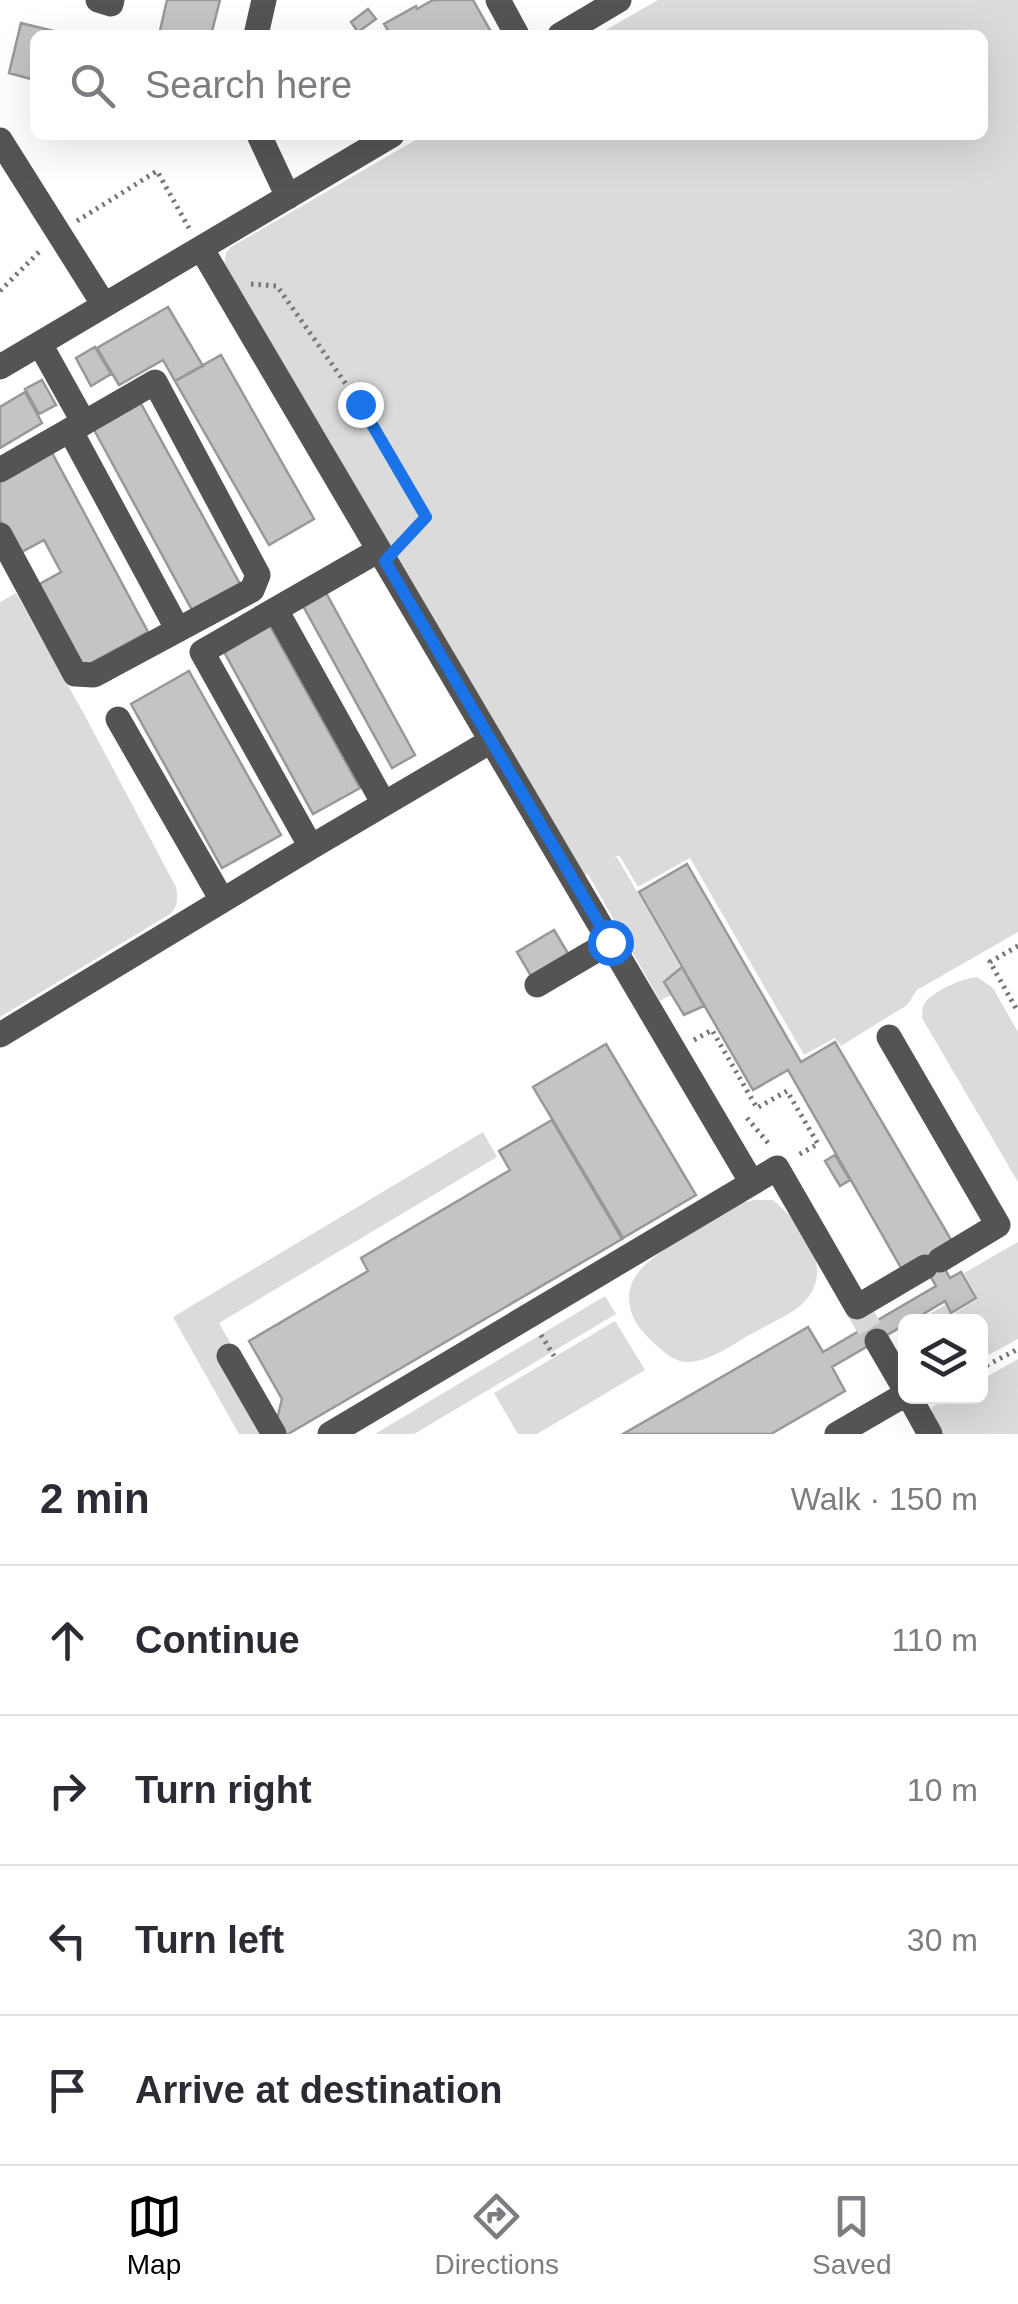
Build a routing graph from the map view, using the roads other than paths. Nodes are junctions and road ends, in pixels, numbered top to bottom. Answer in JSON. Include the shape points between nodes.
{"nodes":[{"id":1,"x":98,"y":0,"type":"edge"},
{"id":2,"x":112,"y":0,"type":"edge"},
{"id":3,"x":264,"y":0,"type":"edge"},
{"id":4,"x":498,"y":0,"type":"edge"},
{"id":5,"x":619,"y":0,"type":"edge"},
{"id":6,"x":257,"y":30,"type":"edge"},
{"id":7,"x":515,"y":30,"type":"edge"},
{"id":8,"x":568,"y":30,"type":"edge"},
{"id":9,"x":0,"y":140,"type":"edge"},
{"id":10,"x":261,"y":140,"type":"edge"},
{"id":11,"x":384,"y":140,"type":"edge"},
{"id":12,"x":288,"y":197,"type":"junction"},
{"id":13,"x":201,"y":248,"type":"junction"},
{"id":14,"x":104,"y":305,"type":"junction"},
{"id":15,"x":40,"y":344,"type":"junction"},
{"id":16,"x":0,"y":367,"type":"edge"},
{"id":17,"x":77,"y":426,"type":"junction"},
{"id":18,"x":0,"y":470,"type":"edge"},
{"id":19,"x":0,"y":535,"type":"edge"},
{"id":20,"x":382,"y":555,"type":"junction"},
{"id":21,"x":276,"y":610,"type":"junction"},
{"id":22,"x":178,"y":630,"type":"junction"},
{"id":23,"x":118,"y":719,"type":"dead end"},
{"id":24,"x":492,"y":741,"type":"junction"},
{"id":25,"x":384,"y":804,"type":"junction"},
{"id":26,"x":311,"y":847,"type":"junction"},
{"id":27,"x":222,"y":900,"type":"junction"},
{"id":28,"x":610,"y":942,"type":"junction"},
{"id":29,"x":537,"y":985,"type":"dead end"},
{"id":30,"x":0,"y":1035,"type":"edge"},
{"id":31,"x":888,"y":1036,"type":"dead end"},
{"id":32,"x":752,"y":1182,"type":"junction"},
{"id":33,"x":877,"y":1340,"type":"tunnel mouth"},
{"id":34,"x":229,"y":1356,"type":"dead end"},
{"id":35,"x":898,"y":1378,"type":"edge"},
{"id":36,"x":898,"y":1399,"type":"edge"},
{"id":37,"x":913,"y":1404,"type":"edge"},
{"id":38,"x":274,"y":1434,"type":"edge"},
{"id":39,"x":330,"y":1434,"type":"edge"},
{"id":40,"x":836,"y":1434,"type":"edge"},
{"id":41,"x":930,"y":1434,"type":"edge"}],
"edges":[{"from":1,"to":2,"type":"street"},
{"from":3,"to":6,"type":"street"},
{"from":4,"to":7,"type":"street"},
{"from":5,"to":8,"type":"street"},
{"from":9,"to":14,"type":"street"},
{"from":10,"to":12,"type":"street"},
{"from":11,"to":12,"type":"street"},
{"from":12,"to":13,"type":"street"},
{"from":13,"to":14,"type":"street"},
{"from":13,"to":20,"type":"street"},
{"from":14,"to":15,"type":"street"},
{"from":15,"to":16,"type":"street"},
{"from":15,"to":17,"type":"street"},
{"from":17,"to":18,"type":"street"},
{"from":17,"to":22,"type":"street"},
{"from":17,"to":22,"type":"street","via":[[156,382],[258,575],[252,590]]},
{"from":19,"to":22,"type":"street","via":[[75,674],[94,675]]},
{"from":20,"to":21,"type":"street"},
{"from":20,"to":24,"type":"street"},
{"from":21,"to":25,"type":"street"},
{"from":21,"to":26,"type":"street","via":[[202,652]]},
{"from":23,"to":27,"type":"street"},
{"from":24,"to":25,"type":"street"},
{"from":24,"to":28,"type":"street"},
{"from":25,"to":26,"type":"street"},
{"from":26,"to":27,"type":"street"},
{"from":27,"to":30,"type":"street"},
{"from":28,"to":29,"type":"street"},
{"from":28,"to":32,"type":"street"},
{"from":31,"to":32,"type":"street","via":[[998,1225],[857,1307],[777,1168]]},
{"from":32,"to":39,"type":"street"},
{"from":33,"to":35,"type":"street"},
{"from":34,"to":38,"type":"street"},
{"from":36,"to":40,"type":"street"},
{"from":37,"to":41,"type":"street"}]}
